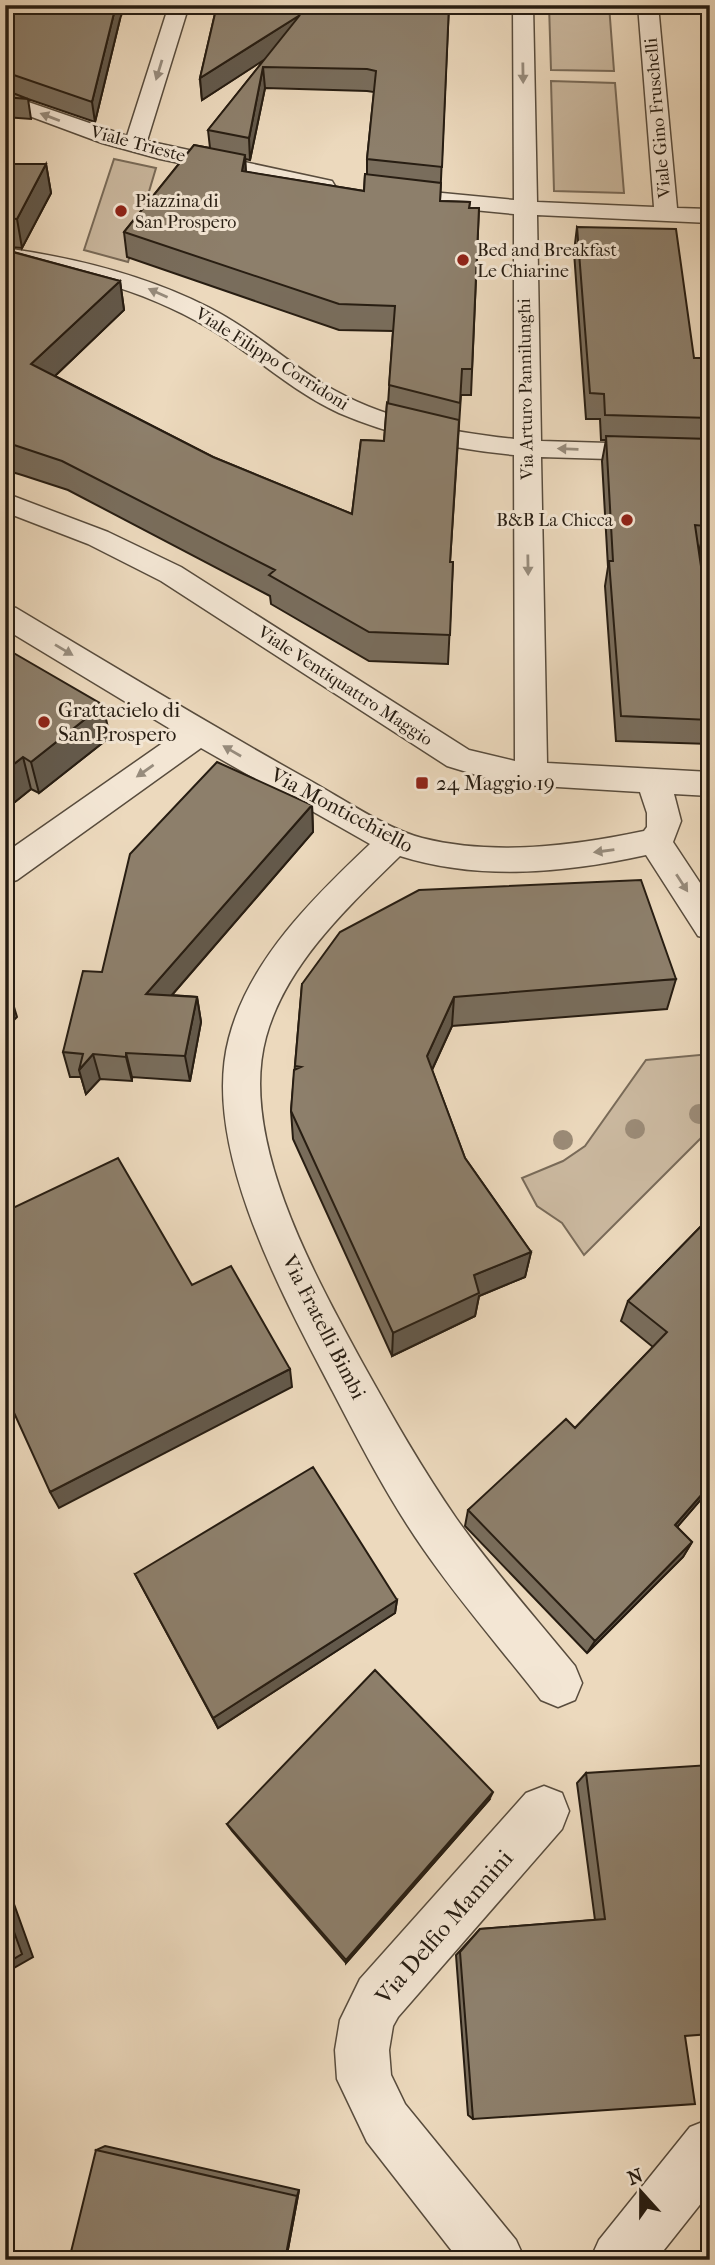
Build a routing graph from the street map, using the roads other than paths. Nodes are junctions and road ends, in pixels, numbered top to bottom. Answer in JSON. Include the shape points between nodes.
{"nodes":[{"id":1,"x":179,"y":5,"type":"edge"},
{"id":2,"x":523,"y":5,"type":"edge"},
{"id":3,"x":648,"y":5,"type":"edge"},
{"id":4,"x":5,"y":100,"type":"edge"},
{"id":5,"x":135,"y":145,"type":"junction"},
{"id":6,"x":345,"y":189,"type":"edge"},
{"id":7,"x":368,"y":192,"type":"edge"},
{"id":8,"x":524,"y":208,"type":"junction"},
{"id":9,"x":666,"y":214,"type":"junction"},
{"id":10,"x":710,"y":216,"type":"edge"},
{"id":11,"x":5,"y":256,"type":"edge"},
{"id":12,"x":526,"y":448,"type":"junction"},
{"id":13,"x":710,"y":454,"type":"edge"},
{"id":14,"x":5,"y":502,"type":"edge"},
{"id":15,"x":5,"y":615,"type":"edge"},
{"id":16,"x":201,"y":732,"type":"junction"},
{"id":17,"x":531,"y":774,"type":"junction"},
{"id":18,"x":652,"y":782,"type":"junction"},
{"id":19,"x":710,"y":784,"type":"edge"},
{"id":20,"x":654,"y":841,"type":"junction"},
{"id":21,"x":394,"y":842,"type":"junction"},
{"id":22,"x":5,"y":871,"type":"edge"},
{"id":23,"x":710,"y":926,"type":"edge"},
{"id":24,"x":558,"y":1683,"type":"dead end"},
{"id":25,"x":544,"y":1811,"type":"dead end"},
{"id":26,"x":710,"y":2147,"type":"edge"},
{"id":27,"x":496,"y":2260,"type":"edge"},
{"id":28,"x":619,"y":2260,"type":"edge"}],
"edges":[{"from":1,"to":5,"type":"street","one_way":true},
{"from":2,"to":8,"type":"street","name":"Via Arturo Pannilunghi","one_way":true},
{"from":3,"to":9,"type":"street","name":"Viale Gino Fruschelli"},
{"from":5,"to":4,"type":"street","name":"Viale Trieste","one_way":true},
{"from":5,"to":6,"type":"street","name":"Viale Trieste"},
{"from":7,"to":8,"type":"street"},
{"from":8,"to":9,"type":"street","name":"Viale Gino Fruschelli"},
{"from":8,"to":12,"type":"street","name":"Via Arturo Pannilunghi"},
{"from":9,"to":10,"type":"street"},
{"from":12,"to":11,"type":"street","name":"Viale Filippo Corridoni","one_way":true,"via":[[456,441],[395,426],[328,397],[229,330],[150,290],[78,268]]},
{"from":13,"to":12,"type":"street","name":"Viale Filippo Corridoni","one_way":true},
{"from":12,"to":17,"type":"street","name":"Via Arturo Pannilunghi","one_way":true},
{"from":14,"to":17,"type":"street","name":"Viale Ventiquattro Maggio","via":[[98,538],[171,574],[458,758],[489,769]]},
{"from":15,"to":16,"type":"street","name":"Via Monticchiello","one_way":true},
{"from":21,"to":16,"type":"street","name":"Via Monticchiello","one_way":true},
{"from":16,"to":22,"type":"street","one_way":true},
{"from":17,"to":18,"type":"street","name":"Viale Ventiquattro Maggio"},
{"from":18,"to":19,"type":"street","name":"Viale Ventiquattro Maggio"},
{"from":18,"to":20,"type":"street","via":[[665,824]]},
{"from":20,"to":21,"type":"street","name":"Via Monticchiello","one_way":true,"via":[[565,857],[496,858],[433,854]]},
{"from":20,"to":23,"type":"street","one_way":true},
{"from":21,"to":24,"type":"street","name":"Via Fratelli Bimbi","via":[[309,929],[258,1007],[247,1038],[240,1086],[245,1131],[295,1277],[374,1426],[440,1534]]},
{"from":25,"to":27,"type":"street","name":"Via Delfio Mannini","via":[[379,1998],[367,2020],[362,2050],[364,2079],[386,2123]]},
{"from":26,"to":28,"type":"street"}]}
